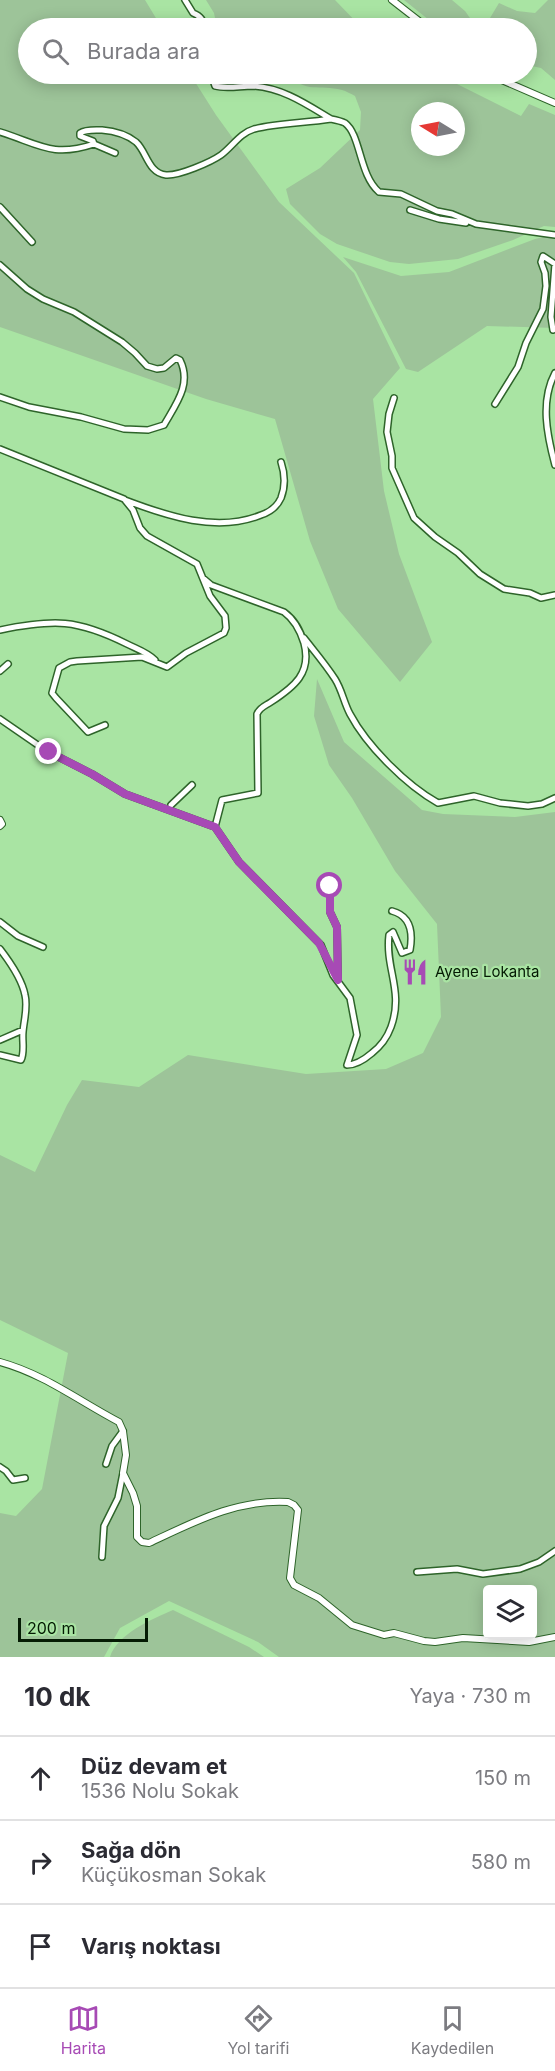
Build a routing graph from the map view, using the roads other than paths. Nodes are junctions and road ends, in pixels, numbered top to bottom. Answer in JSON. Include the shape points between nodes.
{"nodes":[{"id":1,"x":185,"y":0,"type":"edge"},
{"id":2,"x":392,"y":0,"type":"edge"},
{"id":3,"x":201,"y":18,"type":"edge"},
{"id":4,"x":415,"y":18,"type":"edge"},
{"id":5,"x":214,"y":84,"type":"edge"},
{"id":6,"x":511,"y":84,"type":"edge"},
{"id":7,"x":555,"y":103,"type":"edge"},
{"id":8,"x":331,"y":120,"type":"junction"},
{"id":9,"x":0,"y":132,"type":"edge"},
{"id":10,"x":94,"y":144,"type":"junction"},
{"id":11,"x":115,"y":153,"type":"dead end"},
{"id":12,"x":0,"y":207,"type":"edge"},
{"id":13,"x":410,"y":210,"type":"dead end"},
{"id":14,"x":476,"y":224,"type":"junction"},
{"id":15,"x":555,"y":235,"type":"edge"},
{"id":16,"x":32,"y":242,"type":"dead end"},
{"id":17,"x":555,"y":264,"type":"edge"},
{"id":18,"x":0,"y":265,"type":"edge"},
{"id":19,"x":553,"y":330,"type":"dead end"},
{"id":20,"x":555,"y":373,"type":"edge"},
{"id":21,"x":0,"y":397,"type":"edge"},
{"id":22,"x":394,"y":398,"type":"dead end"},
{"id":23,"x":495,"y":404,"type":"dead end"},
{"id":24,"x":0,"y":449,"type":"edge"},
{"id":25,"x":281,"y":462,"type":"dead end"},
{"id":26,"x":555,"y":465,"type":"edge"},
{"id":27,"x":124,"y":499,"type":"junction"},
{"id":28,"x":204,"y":579,"type":"junction"},
{"id":29,"x":555,"y":595,"type":"edge"},
{"id":30,"x":0,"y":630,"type":"edge"},
{"id":31,"x":301,"y":635,"type":"junction"},
{"id":32,"x":8,"y":664,"type":"dead end"},
{"id":33,"x":158,"y":664,"type":"junction"},
{"id":34,"x":0,"y":671,"type":"edge"},
{"id":35,"x":0,"y":718,"type":"edge"},
{"id":36,"x":105,"y":725,"type":"dead end"},
{"id":37,"x":192,"y":785,"type":"dead end"},
{"id":38,"x":555,"y":798,"type":"edge"},
{"id":39,"x":171,"y":805,"type":"dead end"},
{"id":40,"x":0,"y":820,"type":"edge"},
{"id":41,"x":0,"y":826,"type":"edge"},
{"id":42,"x":215,"y":827,"type":"junction"},
{"id":43,"x":328,"y":877,"type":"dead end"},
{"id":44,"x":392,"y":911,"type":"dead end"},
{"id":45,"x":0,"y":922,"type":"edge"},
{"id":46,"x":44,"y":947,"type":"dead end"},
{"id":47,"x":0,"y":949,"type":"edge"},
{"id":48,"x":338,"y":980,"type":"junction"},
{"id":49,"x":23,"y":1030,"type":"junction"},
{"id":50,"x":0,"y":1040,"type":"edge"},
{"id":51,"x":0,"y":1055,"type":"edge"},
{"id":52,"x":0,"y":1362,"type":"edge"},
{"id":53,"x":123,"y":1431,"type":"junction"},
{"id":54,"x":106,"y":1464,"type":"dead end"},
{"id":55,"x":0,"y":1467,"type":"edge"},
{"id":56,"x":123,"y":1473,"type":"junction"},
{"id":57,"x":25,"y":1478,"type":"dead end"},
{"id":58,"x":555,"y":1551,"type":"edge"},
{"id":59,"x":102,"y":1557,"type":"dead end"},
{"id":60,"x":417,"y":1572,"type":"dead end"},
{"id":61,"x":555,"y":1638,"type":"edge"}],
"edges":[{"from":1,"to":3,"type":"street"},
{"from":2,"to":4,"type":"street"},
{"from":5,"to":8,"type":"street","via":[[276,90]]},
{"from":6,"to":7,"type":"street"},
{"from":8,"to":10,"type":"street","via":[[253,130],[221,155],[175,174],[165,175],[154,169],[140,147],[116,132],[80,133]]},
{"from":8,"to":14,"type":"street","via":[[343,122],[349,128],[365,173],[379,192],[401,194],[437,212]]},
{"from":9,"to":10,"type":"street","via":[[46,149],[75,151]]},
{"from":10,"to":11,"type":"street"},
{"from":12,"to":16,"type":"street"},
{"from":13,"to":14,"type":"street"},
{"from":14,"to":15,"type":"street"},
{"from":17,"to":19,"type":"street"},
{"from":17,"to":23,"type":"street","via":[[543,256],[543,309],[518,367]]},
{"from":18,"to":21,"type":"street","via":[[27,289],[122,342],[147,366],[164,368],[176,358],[180,360],[185,383],[164,425],[148,430],[124,429]]},
{"from":20,"to":26,"type":"street","via":[[549,388],[546,432]]},
{"from":22,"to":29,"type":"street","via":[[387,432],[392,468],[414,518],[480,574],[504,589],[541,598]]},
{"from":24,"to":27,"type":"street"},
{"from":25,"to":27,"type":"street","via":[[285,480],[278,503],[270,511],[241,522],[194,520]]},
{"from":27,"to":28,"type":"street","via":[[147,536],[197,564]]},
{"from":28,"to":31,"type":"street","via":[[285,612],[294,618]]},
{"from":28,"to":33,"type":"street","via":[[210,596],[225,616],[224,633],[186,652],[167,667]]},
{"from":30,"to":33,"type":"street","via":[[47,621],[77,624],[142,651]]},
{"from":31,"to":38,"type":"street","via":[[338,682],[350,715],[366,737],[393,768],[429,798],[438,803],[474,796],[528,806]]},
{"from":31,"to":42,"type":"street","via":[[307,660],[298,680],[257,714],[258,793],[222,800]]},
{"from":32,"to":34,"type":"street"},
{"from":33,"to":36,"type":"street","via":[[142,657],[77,661],[59,668],[52,693],[56,698],[88,732]]},
{"from":35,"to":42,"type":"street","via":[[45,750],[125,794]]},
{"from":37,"to":39,"type":"street"},
{"from":40,"to":41,"type":"street"},
{"from":42,"to":48,"type":"street","via":[[239,862],[319,943]]},
{"from":43,"to":48,"type":"street","via":[[330,912],[337,927]]},
{"from":44,"to":48,"type":"street","via":[[405,916],[412,935],[410,950],[405,953],[393,932],[389,935],[397,995],[395,1017],[381,1047],[353,1065],[346,1064],[357,1030],[350,998]]},
{"from":45,"to":46,"type":"street","via":[[18,936]]},
{"from":47,"to":49,"type":"street","via":[[25,993]]},
{"from":49,"to":50,"type":"street"},
{"from":49,"to":51,"type":"street","via":[[21,1060]]},
{"from":52,"to":53,"type":"street","via":[[64,1389],[119,1422]]},
{"from":53,"to":54,"type":"street"},
{"from":53,"to":56,"type":"street"},
{"from":55,"to":57,"type":"street","via":[[13,1480]]},
{"from":56,"to":59,"type":"street","via":[[118,1498],[104,1526]]},
{"from":56,"to":61,"type":"street","via":[[137,1506],[138,1537],[142,1542],[149,1543],[214,1513],[247,1504],[294,1505],[298,1522],[290,1578],[294,1585],[359,1628],[424,1641],[464,1638],[529,1642]]},
{"from":58,"to":60,"type":"street","via":[[520,1569],[483,1574],[457,1569]]}]}
